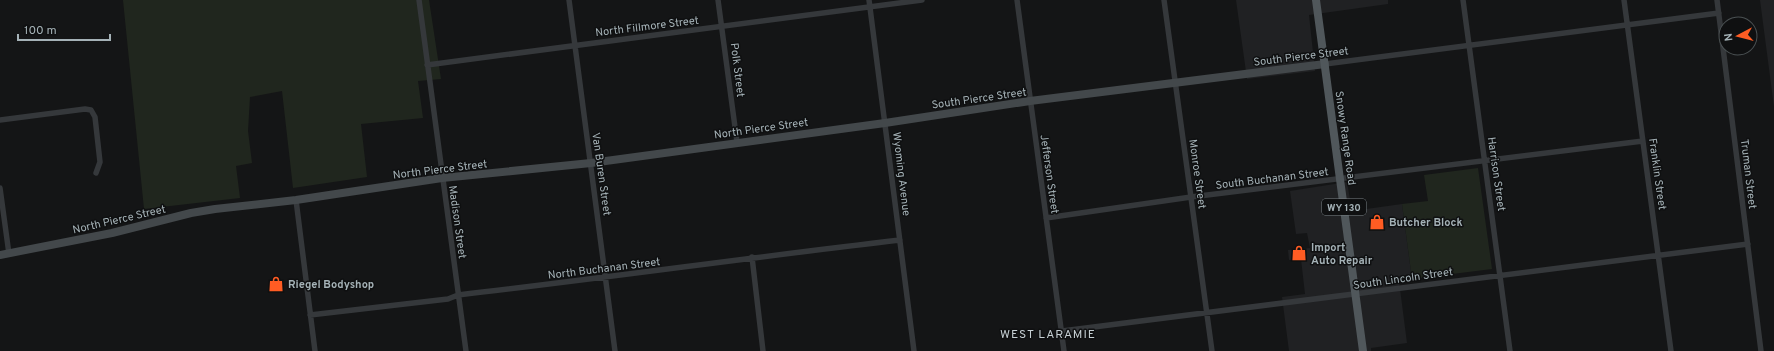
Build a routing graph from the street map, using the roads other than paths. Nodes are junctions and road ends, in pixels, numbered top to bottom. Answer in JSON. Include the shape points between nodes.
{"nodes":[{"id":1,"x":418,"y":0,"type":"edge"},
{"id":2,"x":569,"y":0,"type":"edge"},
{"id":3,"x":718,"y":0,"type":"edge"},
{"id":4,"x":869,"y":0,"type":"edge"},
{"id":5,"x":922,"y":0,"type":"edge"},
{"id":6,"x":1016,"y":0,"type":"edge"},
{"id":7,"x":1164,"y":0,"type":"edge"},
{"id":8,"x":1316,"y":0,"type":"edge"},
{"id":9,"x":1463,"y":0,"type":"edge"},
{"id":10,"x":1624,"y":0,"type":"edge"},
{"id":11,"x":1718,"y":0,"type":"edge"},
{"id":12,"x":870,"y":7,"type":"junction"},
{"id":13,"x":1719,"y":13,"type":"junction"},
{"id":14,"x":1628,"y":25,"type":"junction"},
{"id":15,"x":722,"y":26,"type":"junction"},
{"id":16,"x":575,"y":45,"type":"junction"},
{"id":17,"x":1470,"y":45,"type":"junction"},
{"id":18,"x":1325,"y":64,"type":"junction"},
{"id":19,"x":427,"y":65,"type":"junction"},
{"id":20,"x":1176,"y":83,"type":"junction"},
{"id":21,"x":1030,"y":101,"type":"junction"},
{"id":22,"x":0,"y":120,"type":"edge"},
{"id":23,"x":885,"y":123,"type":"junction"},
{"id":24,"x":1643,"y":141,"type":"junction"},
{"id":25,"x":737,"y":142,"type":"junction"},
{"id":26,"x":1484,"y":161,"type":"junction"},
{"id":27,"x":591,"y":163,"type":"junction"},
{"id":28,"x":96,"y":173,"type":"dead end"},
{"id":29,"x":442,"y":178,"type":"junction"},
{"id":30,"x":1341,"y":179,"type":"junction"},
{"id":31,"x":0,"y":188,"type":"edge"},
{"id":32,"x":1191,"y":198,"type":"junction"},
{"id":33,"x":296,"y":200,"type":"junction"},
{"id":34,"x":1046,"y":218,"type":"junction"},
{"id":35,"x":900,"y":240,"type":"junction"},
{"id":36,"x":1748,"y":244,"type":"junction"},
{"id":37,"x":9,"y":254,"type":"junction"},
{"id":38,"x":0,"y":255,"type":"edge"},
{"id":39,"x":1659,"y":255,"type":"junction"},
{"id":40,"x":752,"y":257,"type":"junction"},
{"id":41,"x":1501,"y":275,"type":"junction"},
{"id":42,"x":606,"y":278,"type":"junction"},
{"id":43,"x":1356,"y":294,"type":"junction"},
{"id":44,"x":458,"y":295,"type":"junction"},
{"id":45,"x":1206,"y":313,"type":"junction"},
{"id":46,"x":310,"y":315,"type":"junction"},
{"id":47,"x":1062,"y":331,"type":"junction"},
{"id":48,"x":315,"y":351,"type":"edge"},
{"id":49,"x":466,"y":351,"type":"edge"},
{"id":50,"x":614,"y":351,"type":"edge"},
{"id":51,"x":763,"y":351,"type":"edge"},
{"id":52,"x":914,"y":351,"type":"edge"},
{"id":53,"x":1064,"y":351,"type":"edge"},
{"id":54,"x":1212,"y":351,"type":"edge"},
{"id":55,"x":1363,"y":351,"type":"edge"},
{"id":56,"x":1510,"y":351,"type":"edge"},
{"id":57,"x":1671,"y":351,"type":"edge"},
{"id":58,"x":1761,"y":351,"type":"edge"}],
"edges":[{"from":1,"to":19,"type":"street","name":"Madison Street"},
{"from":2,"to":16,"type":"street","name":"Van Buren Street"},
{"from":3,"to":15,"type":"street","name":"Polk Street"},
{"from":4,"to":12,"type":"street","name":"Wyoming Avenue"},
{"from":5,"to":12,"type":"street","name":"North Fillmore Street"},
{"from":6,"to":21,"type":"street","name":"Jefferson Street"},
{"from":7,"to":20,"type":"street","name":"Monroe Street"},
{"from":8,"to":18,"type":"main road","name":"Snowy Range Road","number":"WY 130"},
{"from":9,"to":17,"type":"street","name":"Harrison Street"},
{"from":10,"to":14,"type":"street","name":"Franklin Street"},
{"from":11,"to":13,"type":"street","name":"Truman Street"},
{"from":12,"to":15,"type":"street","name":"North Fillmore Street"},
{"from":12,"to":23,"type":"street","name":"Wyoming Avenue"},
{"from":13,"to":14,"type":"street","name":"South Pierce Street"},
{"from":13,"to":36,"type":"street","name":"Truman Street"},
{"from":14,"to":17,"type":"street","name":"South Pierce Street"},
{"from":14,"to":24,"type":"street","name":"Franklin Street"},
{"from":15,"to":16,"type":"street","name":"North Fillmore Street"},
{"from":15,"to":25,"type":"street","name":"Polk Street"},
{"from":16,"to":19,"type":"street","name":"North Fillmore Street"},
{"from":16,"to":27,"type":"street","name":"Van Buren Street"},
{"from":17,"to":18,"type":"street","name":"South Pierce Street"},
{"from":17,"to":26,"type":"street","name":"Harrison Street"},
{"from":18,"to":20,"type":"main road","name":"South Pierce Street"},
{"from":18,"to":30,"type":"main road","name":"Snowy Range Road","number":"WY 130"},
{"from":19,"to":29,"type":"street","name":"Madison Street"},
{"from":20,"to":21,"type":"main road","name":"South Pierce Street"},
{"from":20,"to":32,"type":"street","name":"Monroe Street"},
{"from":21,"to":23,"type":"main road","name":"South Pierce Street"},
{"from":21,"to":34,"type":"street","name":"Jefferson Street"},
{"from":22,"to":28,"type":"street","via":[[91,110],[95,117],[100,162]]},
{"from":23,"to":25,"type":"main road","name":"North Pierce Street"},
{"from":23,"to":35,"type":"street","name":"Wyoming Avenue"},
{"from":24,"to":26,"type":"street","name":"South Buchanan Street"},
{"from":24,"to":39,"type":"street","name":"Franklin Street"},
{"from":25,"to":27,"type":"main road","name":"North Pierce Street"},
{"from":26,"to":30,"type":"street","name":"South Buchanan Street"},
{"from":26,"to":41,"type":"street","name":"Harrison Street"},
{"from":27,"to":29,"type":"main road","name":"North Pierce Street"},
{"from":27,"to":42,"type":"street","name":"Van Buren Street"},
{"from":29,"to":33,"type":"main road","name":"North Pierce Street"},
{"from":29,"to":44,"type":"street","name":"Madison Street"},
{"from":30,"to":32,"type":"street","name":"South Buchanan Street"},
{"from":30,"to":43,"type":"main road","name":"Snowy Range Road","number":"WY 130"},
{"from":31,"to":37,"type":"street"},
{"from":32,"to":34,"type":"street","name":"South Buchanan Street"},
{"from":32,"to":45,"type":"street","name":"Monroe Street"},
{"from":33,"to":37,"type":"main road","name":"North Pierce Street","via":[[191,213],[112,233]]},
{"from":33,"to":46,"type":"street"},
{"from":34,"to":47,"type":"street","name":"Jefferson Street"},
{"from":35,"to":40,"type":"street","name":"North Buchanan Street"},
{"from":35,"to":52,"type":"street","name":"Wyoming Avenue"},
{"from":36,"to":39,"type":"street","name":"South Lincoln Street"},
{"from":36,"to":58,"type":"street","name":"Truman Street"},
{"from":37,"to":38,"type":"main road","name":"North Pierce Street"},
{"from":39,"to":41,"type":"street","name":"South Lincoln Street"},
{"from":39,"to":57,"type":"street","name":"Franklin Street"},
{"from":40,"to":42,"type":"street","name":"North Buchanan Street"},
{"from":40,"to":51,"type":"street"},
{"from":41,"to":43,"type":"street","name":"South Lincoln Street"},
{"from":41,"to":56,"type":"street","name":"Harrison Street"},
{"from":42,"to":44,"type":"street","name":"North Buchanan Street"},
{"from":42,"to":50,"type":"street","name":"Van Buren Street"},
{"from":43,"to":45,"type":"street","name":"South Lincoln Street"},
{"from":43,"to":55,"type":"main road","name":"Snowy Range Road","number":"WY 130"},
{"from":44,"to":46,"type":"street","name":"North Buchanan Street","via":[[448,299]]},
{"from":44,"to":49,"type":"street","name":"Madison Street"},
{"from":45,"to":47,"type":"street","name":"South Lincoln Street"},
{"from":45,"to":54,"type":"street","name":"Monroe Street"},
{"from":46,"to":48,"type":"street"},
{"from":47,"to":53,"type":"street","name":"Jefferson Street"}]}
